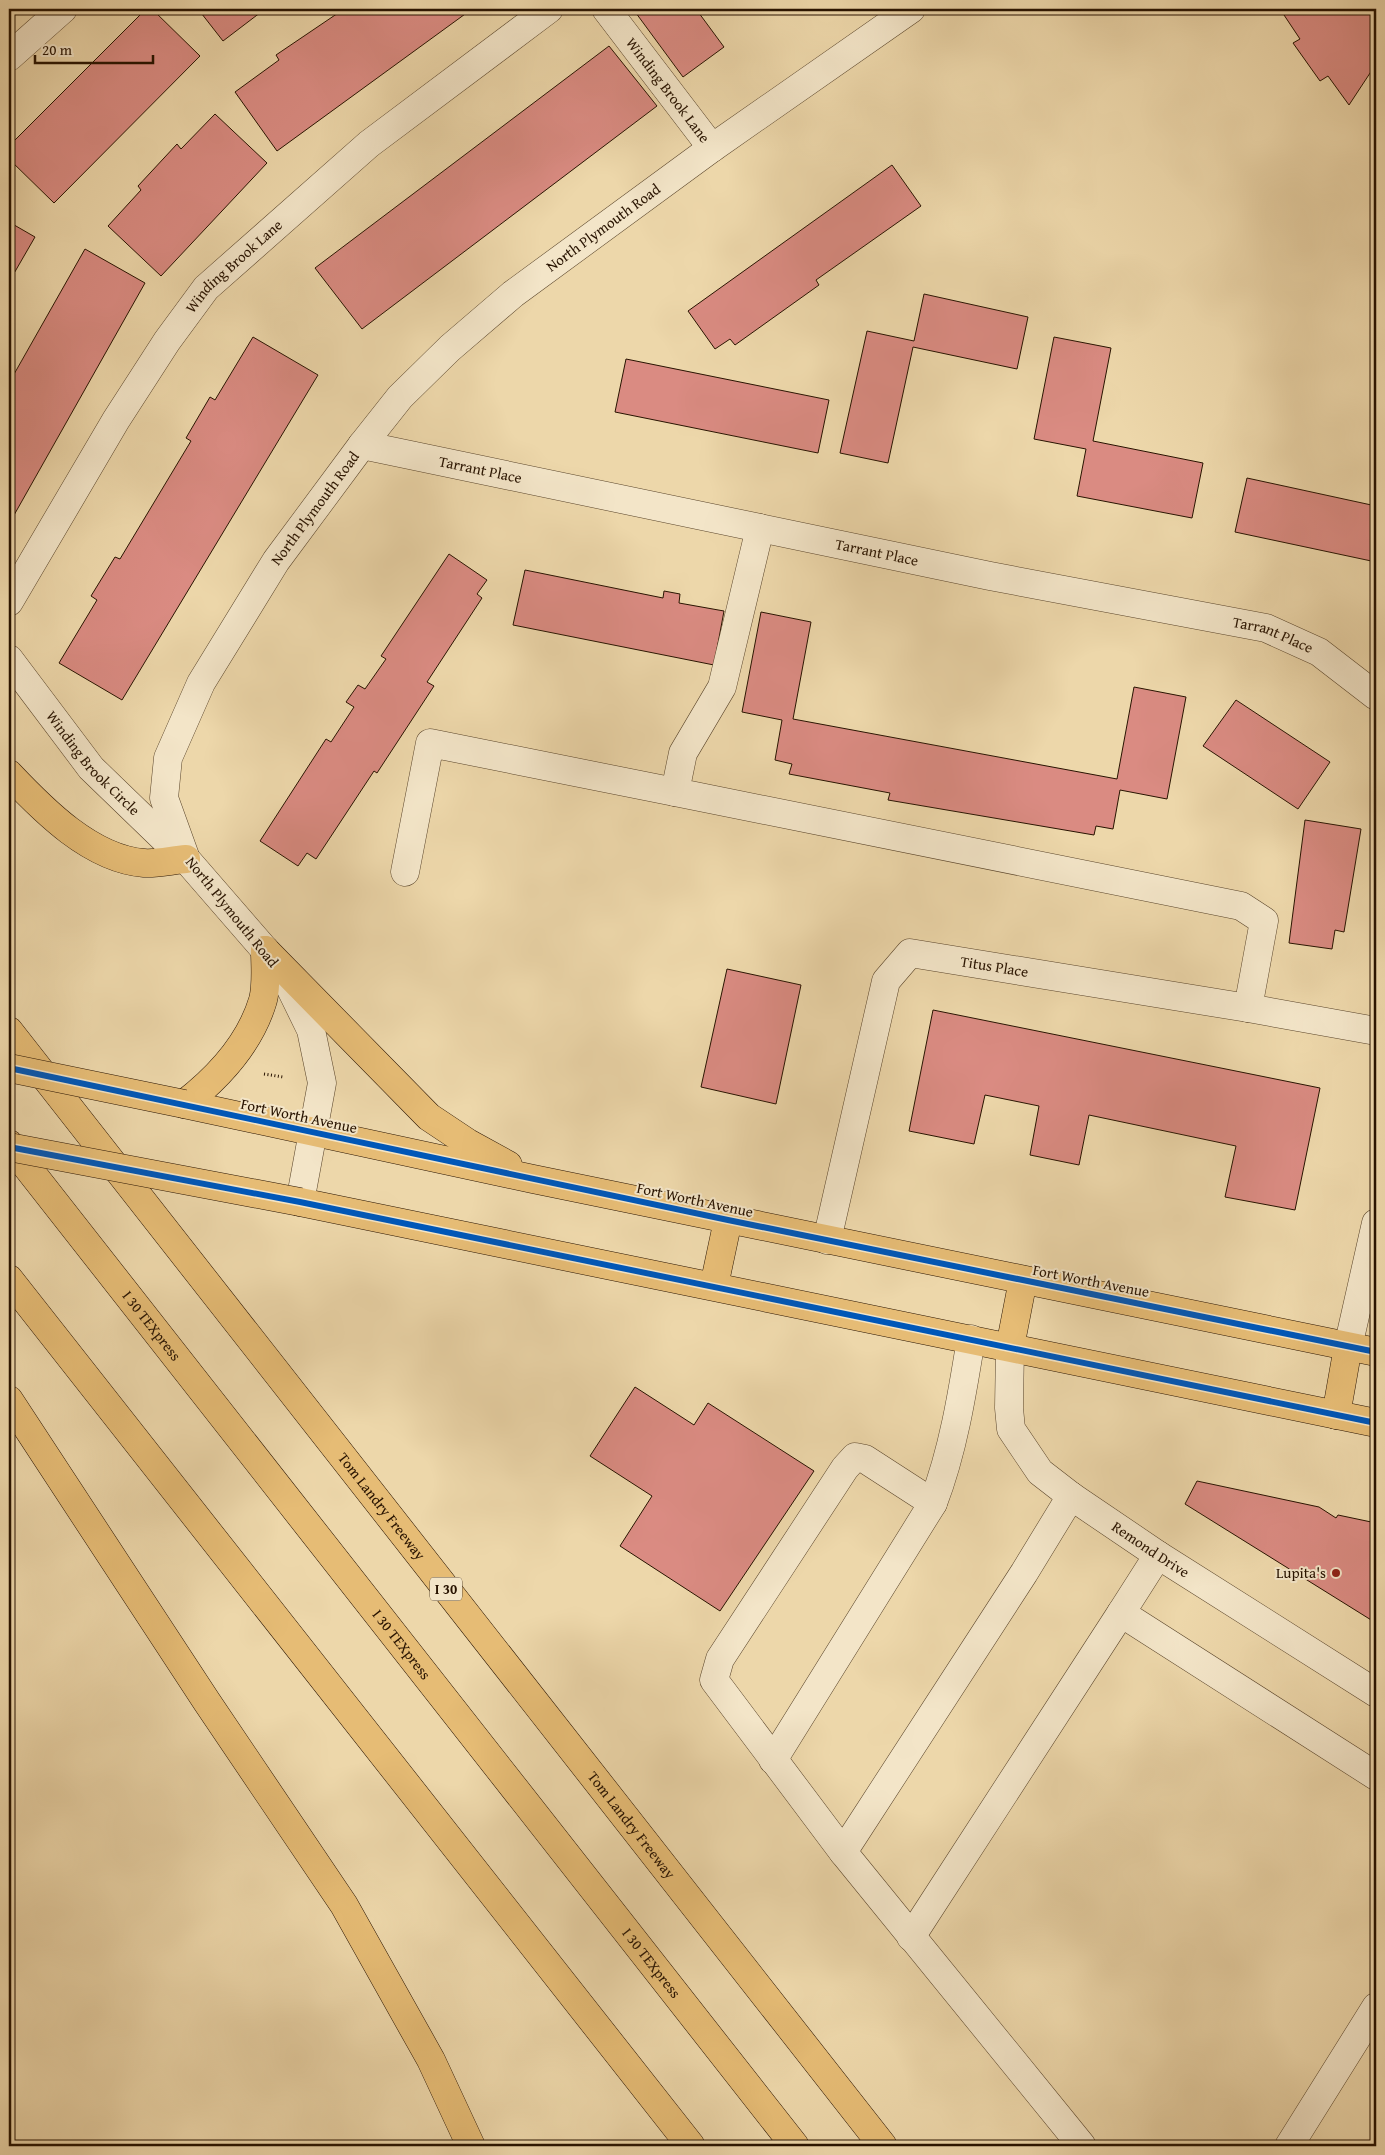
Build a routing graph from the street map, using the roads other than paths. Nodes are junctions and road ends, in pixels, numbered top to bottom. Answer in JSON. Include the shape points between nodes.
{"nodes":[{"id":1,"x":63,"y":9,"type":"edge"},
{"id":2,"x":549,"y":9,"type":"edge"},
{"id":3,"x":606,"y":9,"type":"edge"},
{"id":4,"x":911,"y":9,"type":"edge"},
{"id":5,"x":9,"y":57,"type":"edge"},
{"id":6,"x":712,"y":148,"type":"junction"},
{"id":7,"x":362,"y":445,"type":"junction"},
{"id":8,"x":760,"y":528,"type":"junction"},
{"id":9,"x":9,"y":602,"type":"edge"},
{"id":10,"x":9,"y":658,"type":"edge"},
{"id":11,"x":1376,"y":696,"type":"edge"},
{"id":12,"x":9,"y":774,"type":"edge"},
{"id":13,"x":675,"y":792,"type":"junction"},
{"id":14,"x":186,"y":859,"type":"junction"},
{"id":15,"x":405,"y":872,"type":"dead end"},
{"id":16,"x":265,"y":950,"type":"junction"},
{"id":17,"x":1248,"y":1008,"type":"junction"},
{"id":18,"x":9,"y":1031,"type":"edge"},
{"id":19,"x":1376,"y":1031,"type":"edge"},
{"id":20,"x":9,"y":1068,"type":"edge"},
{"id":21,"x":184,"y":1104,"type":"junction"},
{"id":22,"x":313,"y":1132,"type":"junction"},
{"id":23,"x":9,"y":1145,"type":"edge"},
{"id":24,"x":534,"y":1179,"type":"junction"},
{"id":25,"x":300,"y":1202,"type":"junction"},
{"id":26,"x":728,"y":1220,"type":"junction"},
{"id":27,"x":1376,"y":1223,"type":"edge"},
{"id":28,"x":827,"y":1240,"type":"junction"},
{"id":29,"x":9,"y":1279,"type":"edge"},
{"id":30,"x":1023,"y":1280,"type":"junction"},
{"id":31,"x":714,"y":1286,"type":"junction"},
{"id":32,"x":971,"y":1339,"type":"junction"},
{"id":33,"x":1010,"y":1347,"type":"junction"},
{"id":34,"x":1348,"y":1347,"type":"junction"},
{"id":35,"x":1376,"y":1352,"type":"edge"},
{"id":36,"x":9,"y":1400,"type":"edge"},
{"id":37,"x":1336,"y":1415,"type":"junction"},
{"id":38,"x":1376,"y":1423,"type":"edge"},
{"id":39,"x":1071,"y":1496,"type":"junction"},
{"id":40,"x":933,"y":1504,"type":"junction"},
{"id":41,"x":1158,"y":1555,"type":"junction"},
{"id":42,"x":1121,"y":1613,"type":"junction"},
{"id":43,"x":1376,"y":1693,"type":"edge"},
{"id":44,"x":773,"y":1760,"type":"junction"},
{"id":45,"x":1376,"y":1776,"type":"edge"},
{"id":46,"x":842,"y":1852,"type":"junction"},
{"id":47,"x":911,"y":1938,"type":"junction"},
{"id":48,"x":1376,"y":2007,"type":"edge"},
{"id":49,"x":471,"y":2146,"type":"edge"},
{"id":50,"x":691,"y":2146,"type":"edge"},
{"id":51,"x":795,"y":2146,"type":"edge"},
{"id":52,"x":883,"y":2146,"type":"edge"},
{"id":53,"x":1082,"y":2146,"type":"edge"},
{"id":54,"x":1289,"y":2146,"type":"edge"}],
"edges":[{"from":1,"to":5,"type":"street"},
{"from":2,"to":9,"type":"street","name":"Winding Brook Lane","via":[[369,144],[206,288],[116,420]]},
{"from":3,"to":6,"type":"street","name":"Winding Brook Lane"},
{"from":4,"to":6,"type":"street","name":"North Plymouth Road"},
{"from":6,"to":7,"type":"street","name":"North Plymouth Road","via":[[506,300],[400,397]]},
{"from":7,"to":8,"type":"street","name":"Tarrant Place"},
{"from":7,"to":14,"type":"street","name":"North Plymouth Road","via":[[266,577],[201,683],[168,758],[164,798]]},
{"from":8,"to":11,"type":"street","name":"Tarrant Place","via":[[1266,628],[1320,652]]},
{"from":8,"to":13,"type":"street","via":[[722,687],[683,753]]},
{"from":10,"to":14,"type":"street","name":"Winding Brook Circle","via":[[91,768]]},
{"from":12,"to":14,"type":"main road","via":[[42,809],[73,834],[110,854],[144,863]]},
{"from":13,"to":15,"type":"street","via":[[430,743]]},
{"from":13,"to":17,"type":"street","via":[[1240,906],[1264,921]]},
{"from":14,"to":16,"type":"street","name":"North Plymouth Road"},
{"from":16,"to":21,"type":"main road","via":[[263,999],[246,1038],[225,1067]]},
{"from":16,"to":22,"type":"street","name":"North Plymouth Road","via":[[289,985],[311,1030],[322,1083]]},
{"from":16,"to":24,"type":"main road","via":[[429,1117],[468,1143]]},
{"from":17,"to":19,"type":"street","name":"Titus Place"},
{"from":17,"to":28,"type":"street","name":"Titus Place","via":[[910,953],[886,981]]},
{"from":18,"to":52,"type":"main road","name":"Tom Landry Freeway","number":"I 30"},
{"from":20,"to":21,"type":"main road","name":"Fort Worth Avenue","bridge":true},
{"from":21,"to":22,"type":"main road","name":"Fort Worth Avenue"},
{"from":22,"to":24,"type":"main road","name":"Fort Worth Avenue"},
{"from":22,"to":25,"type":"street","name":"North Plymouth Road"},
{"from":23,"to":25,"type":"main road","bridge":true},
{"from":23,"to":51,"type":"main road","name":"I 30 TEXpress"},
{"from":24,"to":26,"type":"main road","name":"Fort Worth Avenue"},
{"from":25,"to":31,"type":"main road"},
{"from":26,"to":28,"type":"main road","name":"Fort Worth Avenue"},
{"from":26,"to":31,"type":"main road"},
{"from":27,"to":34,"type":"street"},
{"from":28,"to":30,"type":"main road","name":"Fort Worth Avenue"},
{"from":29,"to":50,"type":"main road"},
{"from":30,"to":33,"type":"main road"},
{"from":30,"to":34,"type":"main road","name":"Fort Worth Avenue"},
{"from":31,"to":32,"type":"main road"},
{"from":32,"to":33,"type":"main road"},
{"from":32,"to":40,"type":"street","via":[[947,1464]]},
{"from":33,"to":37,"type":"main road"},
{"from":33,"to":39,"type":"street","name":"Remond Drive","via":[[1011,1429],[1040,1472]]},
{"from":34,"to":35,"type":"main road","name":"Fort Worth Avenue"},
{"from":34,"to":37,"type":"main road"},
{"from":36,"to":49,"type":"main road","via":[[344,1904],[432,2060]]},
{"from":37,"to":38,"type":"main road"},
{"from":39,"to":41,"type":"street","name":"Remond Drive"},
{"from":39,"to":46,"type":"street"},
{"from":40,"to":44,"type":"street"},
{"from":40,"to":44,"type":"street","via":[[865,1459],[855,1457],[720,1659],[714,1680]]},
{"from":41,"to":42,"type":"street"},
{"from":41,"to":43,"type":"street","name":"Remond Drive"},
{"from":42,"to":45,"type":"street"},
{"from":42,"to":47,"type":"street"},
{"from":44,"to":46,"type":"street"},
{"from":46,"to":47,"type":"street"},
{"from":47,"to":53,"type":"street"},
{"from":48,"to":54,"type":"street"}]}
